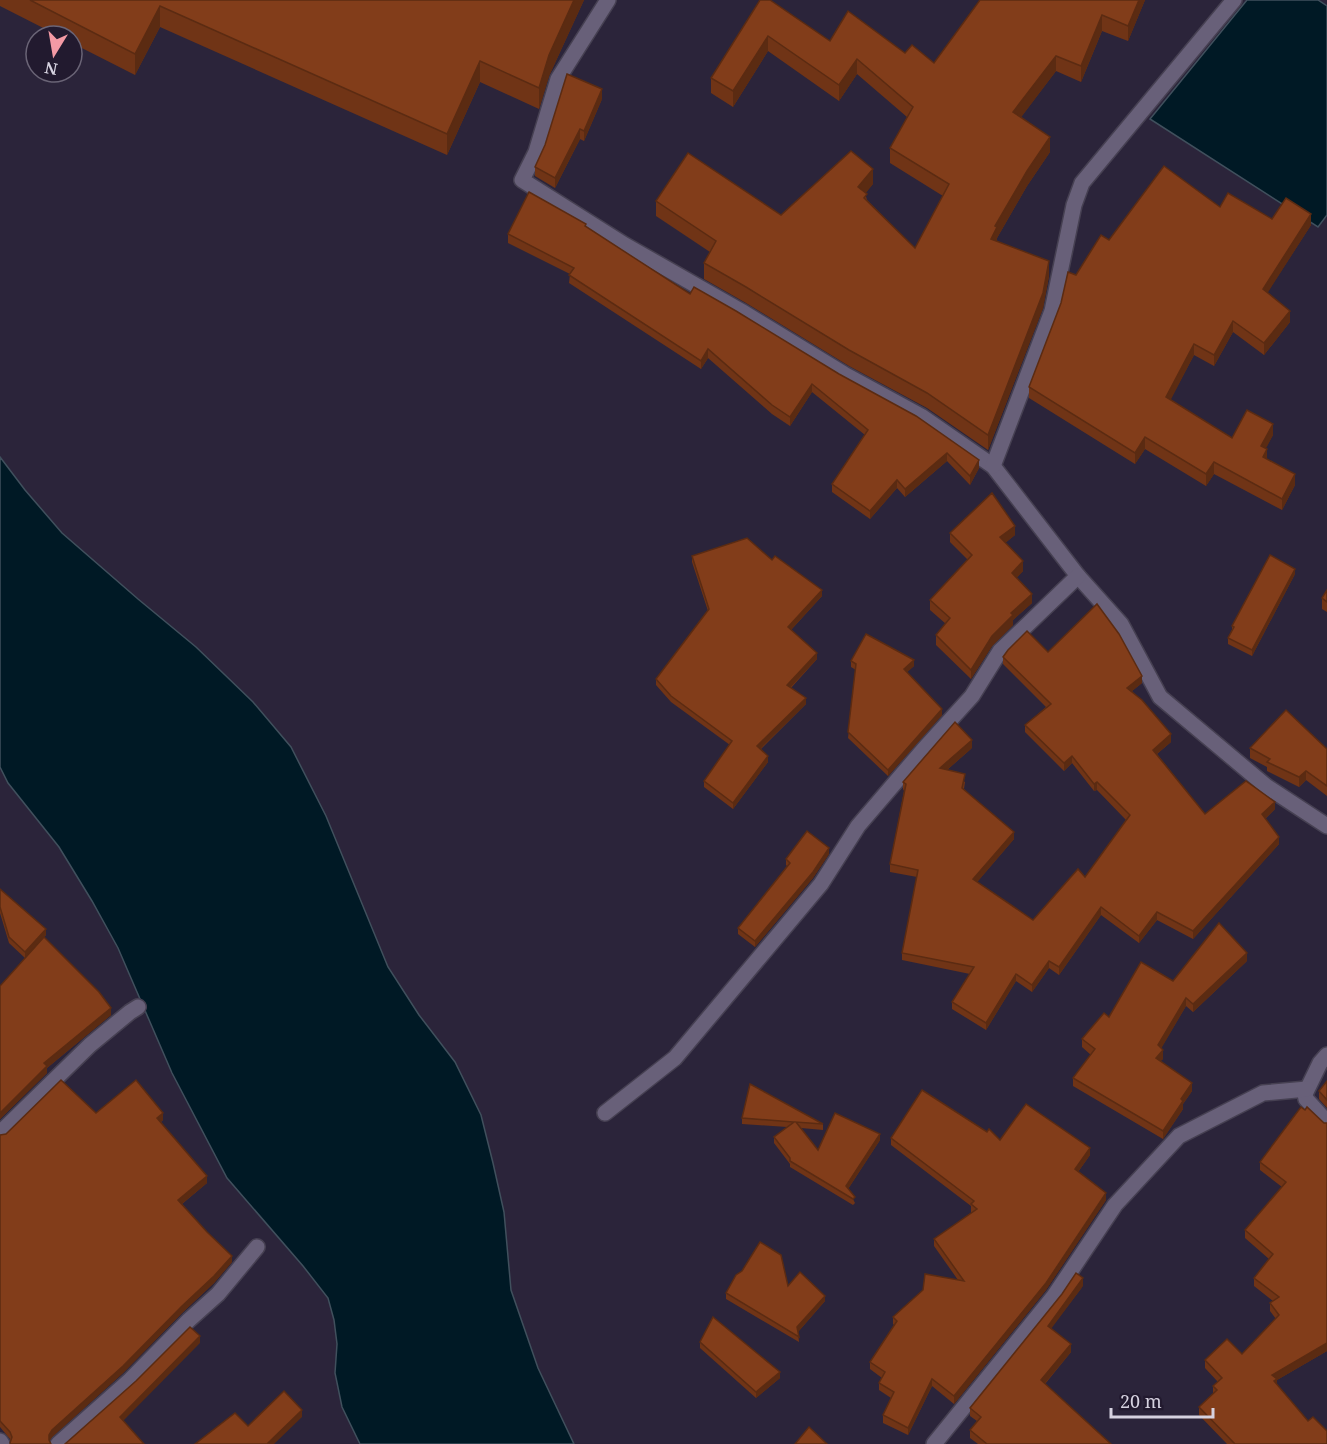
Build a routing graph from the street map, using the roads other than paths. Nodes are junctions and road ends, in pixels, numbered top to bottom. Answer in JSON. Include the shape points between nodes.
{"nodes":[{"id":1,"x":608,"y":0,"type":"edge"},
{"id":2,"x":1234,"y":0,"type":"edge"},
{"id":3,"x":993,"y":465,"type":"junction"},
{"id":4,"x":1078,"y":576,"type":"junction"},
{"id":5,"x":1327,"y":826,"type":"edge"},
{"id":6,"x":138,"y":1007,"type":"dead end"},
{"id":7,"x":1327,"y":1055,"type":"edge"},
{"id":8,"x":1307,"y":1089,"type":"junction"},
{"id":9,"x":605,"y":1113,"type":"dead end"},
{"id":10,"x":1327,"y":1122,"type":"edge"},
{"id":11,"x":0,"y":1133,"type":"edge"},
{"id":12,"x":256,"y":1247,"type":"dead end"},
{"id":13,"x":58,"y":1444,"type":"edge"},
{"id":14,"x":934,"y":1444,"type":"edge"}],
"edges":[{"from":1,"to":3,"type":"street","via":[[558,79],[536,152],[522,180],[625,245],[921,417]]},
{"from":2,"to":3,"type":"street","via":[[1082,183],[1052,311]]},
{"from":3,"to":4,"type":"street"},
{"from":4,"to":5,"type":"street","via":[[1120,624],[1160,697],[1266,786]]},
{"from":4,"to":9,"type":"street","via":[[1000,651],[972,696],[858,826],[821,884],[675,1058]]},
{"from":6,"to":11,"type":"street","via":[[90,1045]]},
{"from":7,"to":8,"type":"street"},
{"from":8,"to":10,"type":"street","via":[[1306,1099]]},
{"from":8,"to":14,"type":"street","via":[[1263,1093],[1179,1136],[1116,1205],[1054,1296]]},
{"from":12,"to":13,"type":"street","via":[[218,1294]]}]}
